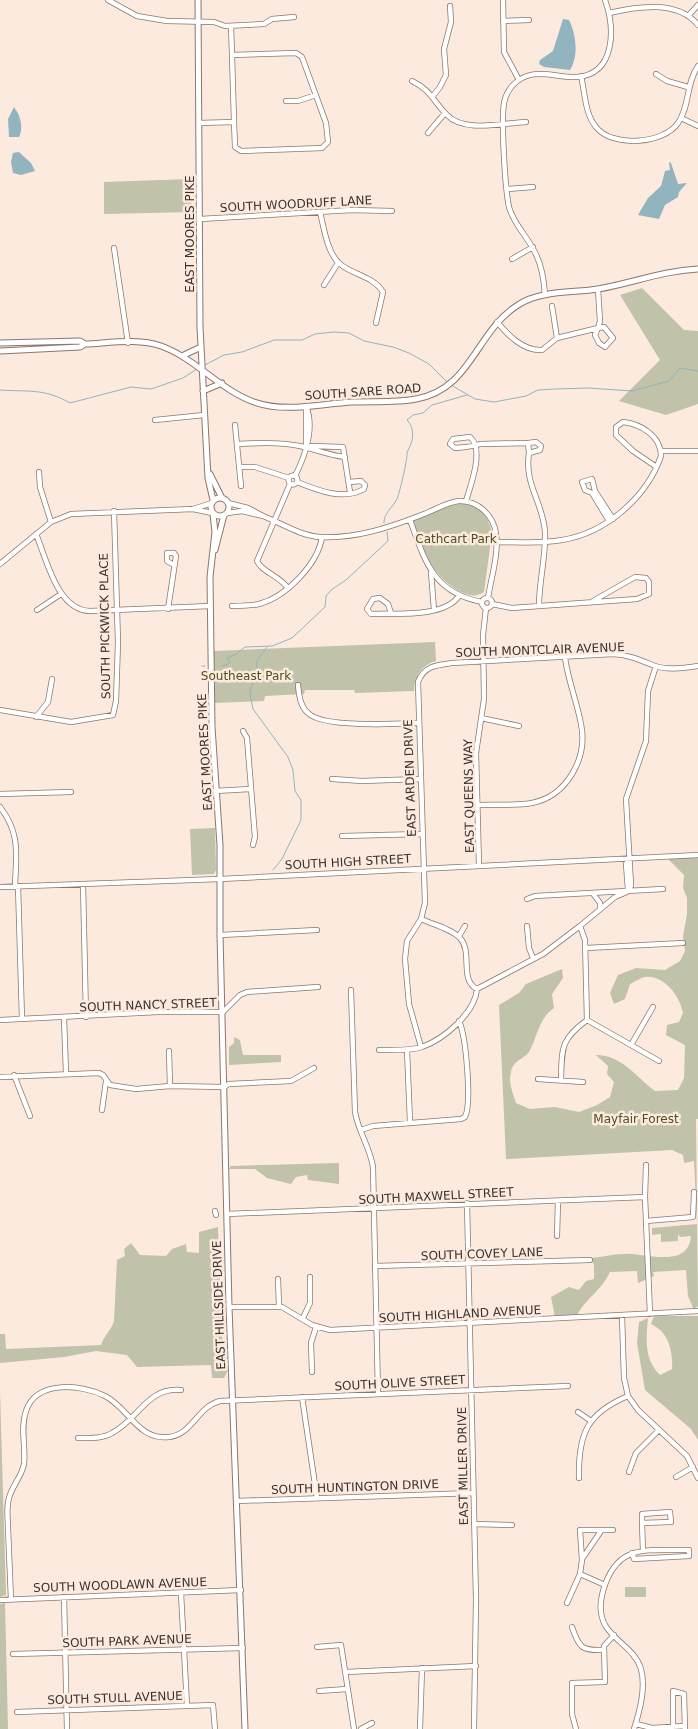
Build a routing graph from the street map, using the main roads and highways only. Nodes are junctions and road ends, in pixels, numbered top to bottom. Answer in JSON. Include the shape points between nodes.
{"nodes":[{"id":1,"x":198,"y":0,"type":"edge"},
{"id":2,"x":698,"y":269,"type":"edge"},
{"id":3,"x":10,"y":342,"type":"junction"},
{"id":4,"x":0,"y":343,"type":"edge"},
{"id":5,"x":86,"y":344,"type":"junction"},
{"id":6,"x":201,"y":347,"type":"junction"},
{"id":7,"x":0,"y":350,"type":"edge"},
{"id":8,"x":11,"y":350,"type":"junction"},
{"id":9,"x":182,"y":356,"type":"junction"},
{"id":10,"x":202,"y":371,"type":"junction"},
{"id":11,"x":222,"y":383,"type":"junction"},
{"id":12,"x":203,"y":391,"type":"junction"},
{"id":13,"x":208,"y":469,"type":"junction"},
{"id":14,"x":222,"y":498,"type":"junction"},
{"id":15,"x":212,"y":502,"type":"junction"},
{"id":16,"x":213,"y":514,"type":"junction"},
{"id":17,"x":226,"y":514,"type":"junction"},
{"id":18,"x":211,"y":563,"type":"junction"},
{"id":19,"x":220,"y":879,"type":"joint"},
{"id":20,"x":245,"y":1729,"type":"edge"}],
"edges":[{"from":1,"to":6,"type":"main road","name":"EAST MOORES PIKE"},
{"from":2,"to":11,"type":"main road","name":"SOUTH SARE ROAD","via":[[659,273],[598,289],[545,295],[518,304],[496,321],[460,376],[445,388],[414,400],[286,407],[263,405]]},
{"from":3,"to":4,"type":"main road"},
{"from":3,"to":5,"type":"main road","via":[[80,341]]},
{"from":3,"to":8,"type":"main road"},
{"from":5,"to":8,"type":"main road","via":[[80,347]]},
{"from":5,"to":9,"type":"main road","name":"SOUTH SARE ROAD","via":[[161,346]]},
{"from":6,"to":9,"type":"main road"},
{"from":6,"to":10,"type":"main road","name":"EAST MOORES PIKE"},
{"from":7,"to":8,"type":"main road"},
{"from":9,"to":10,"type":"main road","name":"SOUTH SARE ROAD"},
{"from":10,"to":11,"type":"main road","name":"SOUTH SARE ROAD"},
{"from":10,"to":12,"type":"main road","name":"EAST MOORES PIKE"},
{"from":11,"to":12,"type":"main road"},
{"from":12,"to":13,"type":"main road","name":"EAST MOORES PIKE"},
{"from":13,"to":14,"type":"main road","name":"EAST MOORES PIKE"},
{"from":13,"to":15,"type":"main road","name":"EAST MOORES PIKE"},
{"from":14,"to":15,"type":"main road"},
{"from":14,"to":17,"type":"main road","via":[[228,503]]},
{"from":15,"to":16,"type":"main road"},
{"from":16,"to":17,"type":"main road","via":[[218,517]]},
{"from":16,"to":18,"type":"main road","name":"EAST MOORES PIKE","via":[[215,528]]},
{"from":17,"to":18,"type":"main road","name":"EAST MOORES PIKE"},
{"from":18,"to":19,"type":"main road","name":"EAST MOORES PIKE"},
{"from":19,"to":20,"type":"main road","name":"EAST HILLSIDE DRIVE","via":[[229,1307]]}]}
